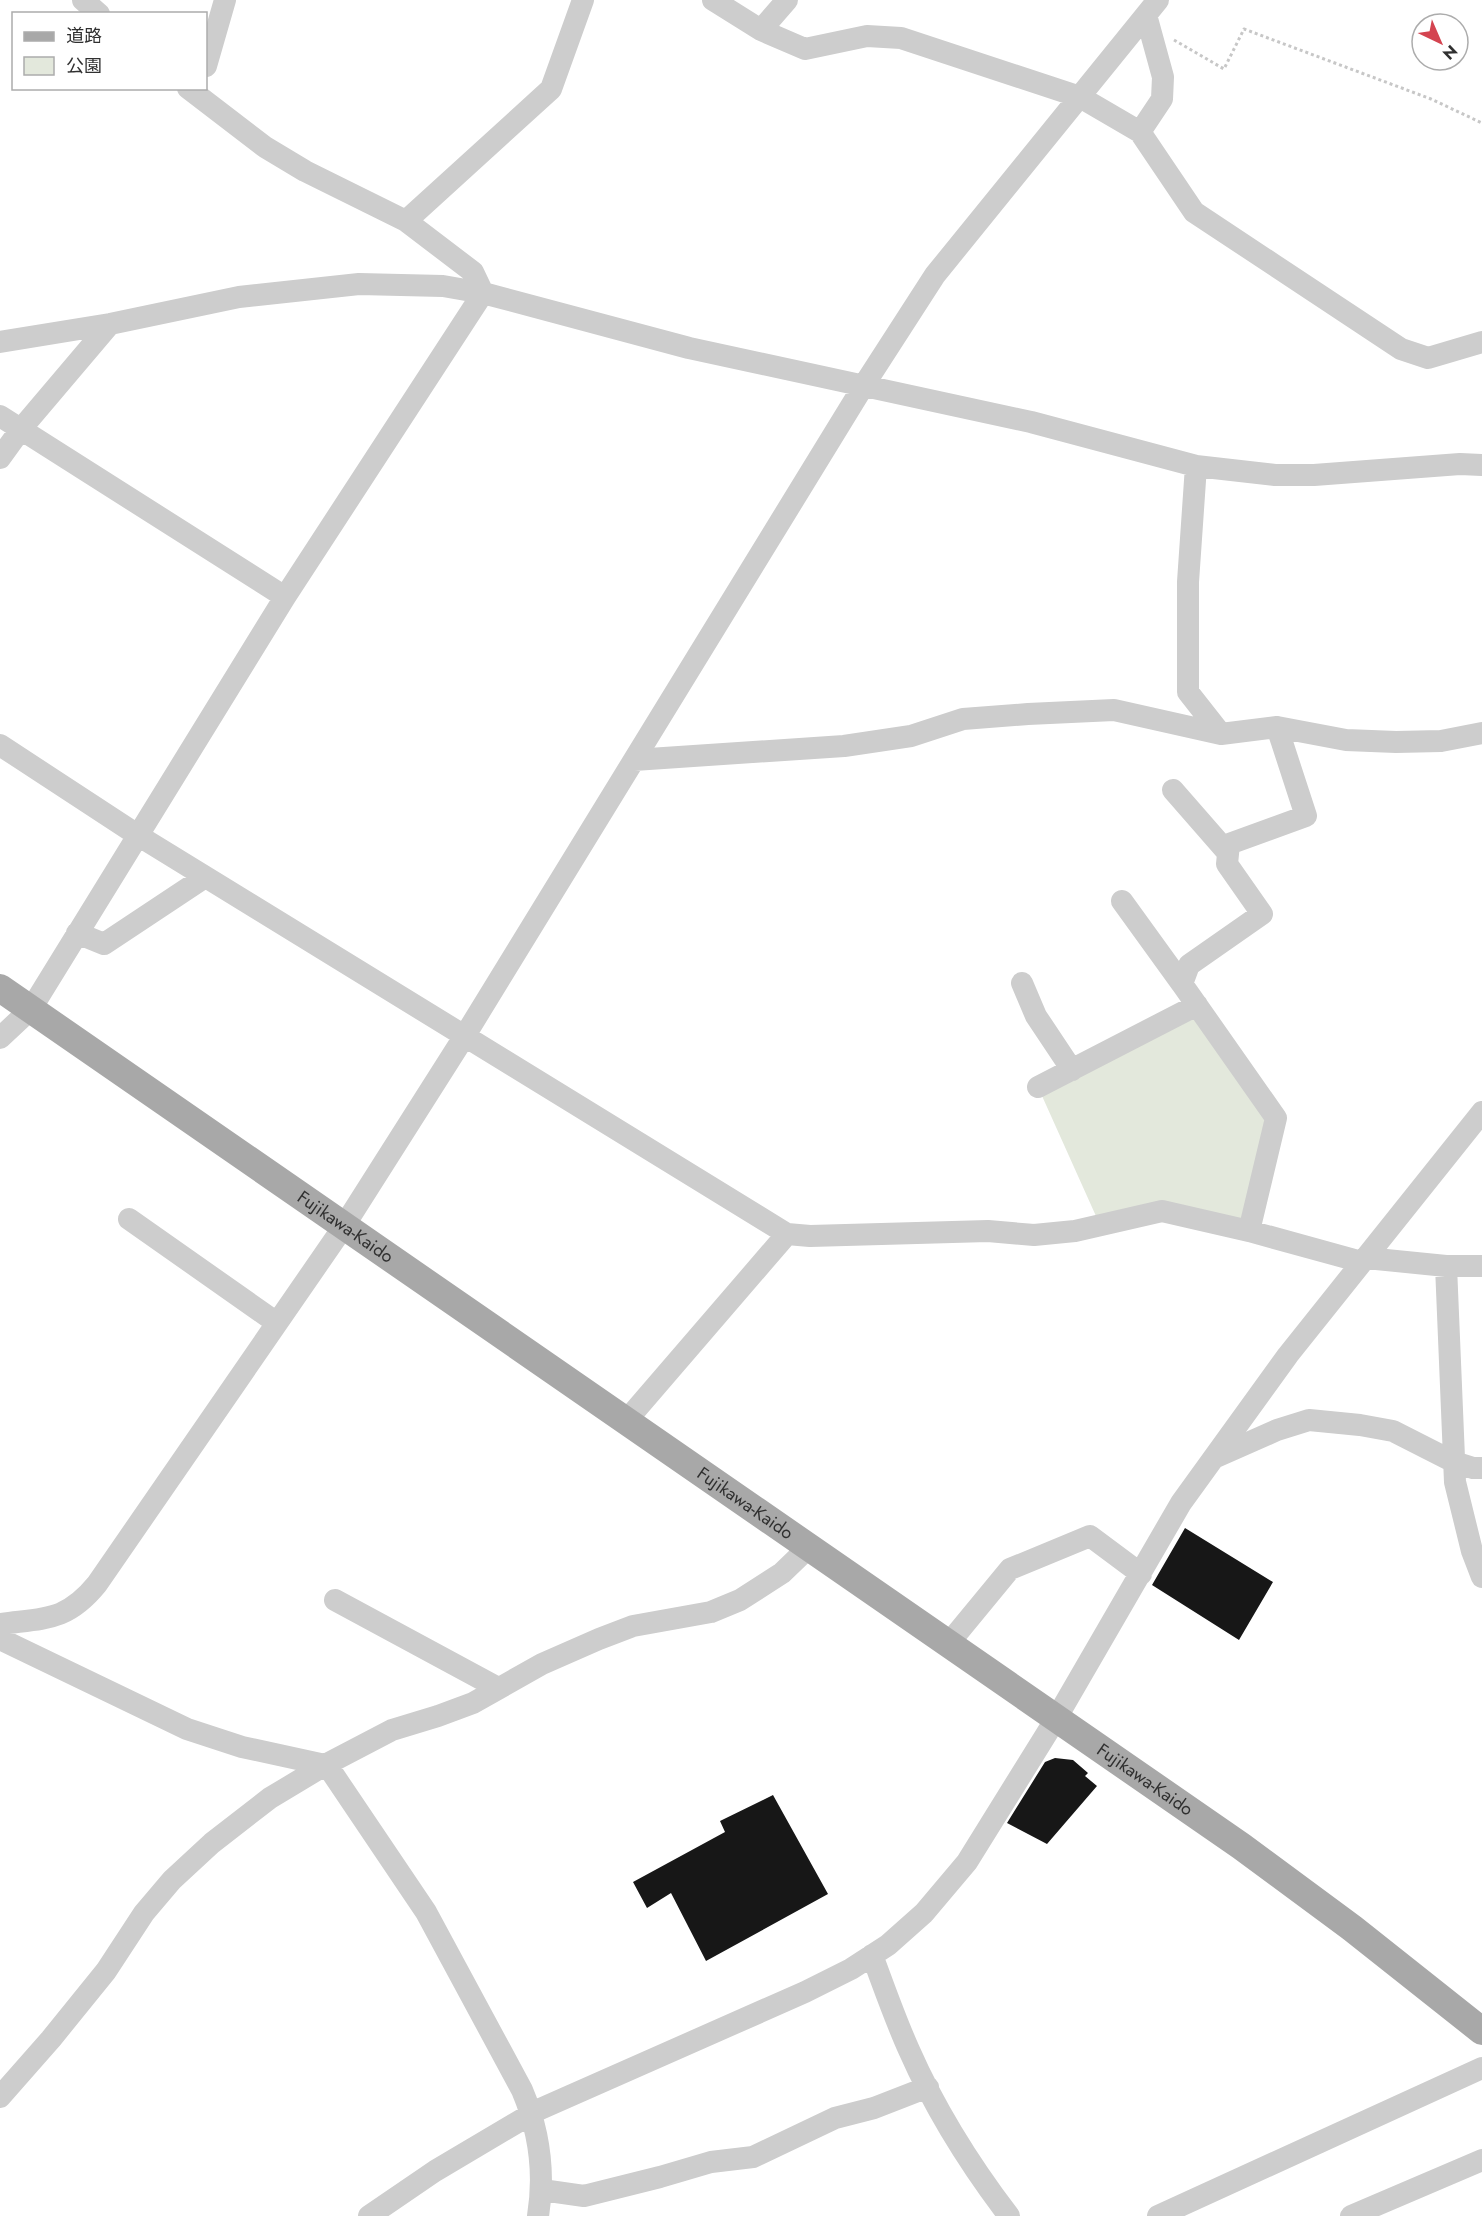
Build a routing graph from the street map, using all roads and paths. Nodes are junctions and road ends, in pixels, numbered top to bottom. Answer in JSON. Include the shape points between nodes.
{"nodes":[{"id":1,"x":83,"y":0,"type":"edge"},
{"id":2,"x":225,"y":0,"type":"edge"},
{"id":3,"x":583,"y":0,"type":"edge"},
{"id":4,"x":713,"y":0,"type":"edge"},
{"id":5,"x":788,"y":0,"type":"edge"},
{"id":6,"x":97,"y":12,"type":"edge"},
{"id":7,"x":1151,"y":14,"type":"edge"},
{"id":8,"x":761,"y":30,"type":"junction"},
{"id":9,"x":207,"y":63,"type":"edge"},
{"id":10,"x":194,"y":91,"type":"edge"},
{"id":11,"x":1080,"y":97,"type":"junction"},
{"id":12,"x":1482,"y":123,"type":"edge"},
{"id":13,"x":1140,"y":132,"type":"junction"},
{"id":14,"x":406,"y":221,"type":"junction"},
{"id":15,"x":483,"y":293,"type":"junction"},
{"id":16,"x":110,"y":324,"type":"junction"},
{"id":17,"x":0,"y":342,"type":"edge"},
{"id":18,"x":1482,"y":342,"type":"edge"},
{"id":19,"x":864,"y":385,"type":"junction"},
{"id":20,"x":0,"y":416,"type":"edge"},
{"id":21,"x":21,"y":429,"type":"junction"},
{"id":22,"x":0,"y":458,"type":"edge"},
{"id":23,"x":1482,"y":465,"type":"edge"},
{"id":24,"x":1196,"y":466,"type":"junction"},
{"id":25,"x":285,"y":597,"type":"junction"},
{"id":26,"x":1277,"y":727,"type":"junction"},
{"id":27,"x":1482,"y":733,"type":"edge"},
{"id":28,"x":1221,"y":734,"type":"junction"},
{"id":29,"x":0,"y":745,"type":"edge"},
{"id":30,"x":634,"y":760,"type":"junction"},
{"id":31,"x":1173,"y":790,"type":"dead end"},
{"id":32,"x":138,"y":836,"type":"junction"},
{"id":33,"x":1228,"y":853,"type":"junction"},
{"id":34,"x":205,"y":877,"type":"junction"},
{"id":35,"x":1122,"y":901,"type":"dead end"},
{"id":36,"x":77,"y":933,"type":"junction"},
{"id":37,"x":1022,"y":983,"type":"dead end"},
{"id":38,"x":1182,"y":984,"type":"junction"},
{"id":39,"x":0,"y":988,"type":"edge"},
{"id":40,"x":1197,"y":1005,"type":"junction"},
{"id":41,"x":31,"y":1009,"type":"junction"},
{"id":42,"x":464,"y":1037,"type":"junction"},
{"id":43,"x":0,"y":1038,"type":"edge"},
{"id":44,"x":1072,"y":1070,"type":"junction"},
{"id":45,"x":1038,"y":1088,"type":"dead end"},
{"id":46,"x":1482,"y":1112,"type":"edge"},
{"id":47,"x":129,"y":1219,"type":"dead end"},
{"id":48,"x":344,"y":1226,"type":"junction"},
{"id":49,"x":1249,"y":1231,"type":"junction"},
{"id":50,"x":787,"y":1234,"type":"junction"},
{"id":51,"x":1364,"y":1260,"type":"junction"},
{"id":52,"x":1446,"y":1266,"type":"junction"},
{"id":53,"x":1482,"y":1266,"type":"edge"},
{"id":54,"x":277,"y":1323,"type":"junction"},
{"id":55,"x":626,"y":1421,"type":"junction"},
{"id":56,"x":1214,"y":1457,"type":"junction"},
{"id":57,"x":1454,"y":1462,"type":"junction"},
{"id":58,"x":1482,"y":1468,"type":"edge"},
{"id":59,"x":809,"y":1547,"type":"junction"},
{"id":60,"x":1140,"y":1574,"type":"junction"},
{"id":61,"x":1482,"y":1577,"type":"edge"},
{"id":62,"x":335,"y":1600,"type":"dead end"},
{"id":63,"x":0,"y":1624,"type":"edge"},
{"id":64,"x":0,"y":1639,"type":"edge"},
{"id":65,"x":949,"y":1643,"type":"junction"},
{"id":66,"x":498,"y":1689,"type":"junction"},
{"id":67,"x":1057,"y":1718,"type":"junction"},
{"id":68,"x":325,"y":1765,"type":"junction"},
{"id":69,"x":872,"y":1955,"type":"junction"},
{"id":70,"x":1482,"y":2031,"type":"edge"},
{"id":71,"x":1482,"y":2068,"type":"edge"},
{"id":72,"x":928,"y":2087,"type":"junction"},
{"id":73,"x":0,"y":2097,"type":"edge"},
{"id":74,"x":532,"y":2113,"type":"junction"},
{"id":75,"x":1482,"y":2160,"type":"edge"},
{"id":76,"x":542,"y":2190,"type":"junction"},
{"id":77,"x":369,"y":2216,"type":"edge"},
{"id":78,"x":538,"y":2216,"type":"edge"},
{"id":79,"x":1008,"y":2216,"type":"edge"},
{"id":80,"x":1158,"y":2216,"type":"edge"},
{"id":81,"x":1351,"y":2216,"type":"edge"}],
"edges":[{"from":1,"to":6,"type":"street"},
{"from":2,"to":9,"type":"street"},
{"from":3,"to":14,"type":"street","via":[[551,89]]},
{"from":4,"to":8,"type":"street"},
{"from":5,"to":8,"type":"street"},
{"from":7,"to":11,"type":"street"},
{"from":7,"to":12,"type":"path","via":[[1224,69],[1244,29],[1431,99]]},
{"from":7,"to":13,"type":"street","via":[[1163,78],[1162,99]]},
{"from":8,"to":11,"type":"street","via":[[805,49],[867,36],[901,38]]},
{"from":10,"to":14,"type":"street","via":[[266,147],[305,171]]},
{"from":11,"to":13,"type":"street"},
{"from":11,"to":19,"type":"street","via":[[935,275]]},
{"from":13,"to":18,"type":"street","via":[[1194,212],[1401,349],[1428,358]]},
{"from":14,"to":15,"type":"street","via":[[473,272]]},
{"from":15,"to":16,"type":"street","via":[[443,286],[359,284],[239,297]]},
{"from":15,"to":19,"type":"street","via":[[689,348]]},
{"from":15,"to":25,"type":"street"},
{"from":16,"to":17,"type":"street"},
{"from":16,"to":21,"type":"street"},
{"from":19,"to":24,"type":"street","via":[[1030,422]]},
{"from":19,"to":30,"type":"street"},
{"from":20,"to":21,"type":"street"},
{"from":21,"to":22,"type":"street"},
{"from":21,"to":25,"type":"street"},
{"from":23,"to":24,"type":"street","via":[[1314,475]]},
{"from":24,"to":28,"type":"street","via":[[1188,582],[1188,692]]},
{"from":25,"to":32,"type":"street"},
{"from":26,"to":27,"type":"street","via":[[1346,740],[1396,742],[1441,741]]},
{"from":26,"to":28,"type":"street"},
{"from":26,"to":33,"type":"street","via":[[1306,816],[1229,844]]},
{"from":28,"to":30,"type":"street","via":[[1114,710],[963,720],[911,736],[844,746]]},
{"from":29,"to":32,"type":"street"},
{"from":30,"to":42,"type":"street"},
{"from":31,"to":33,"type":"street"},
{"from":32,"to":34,"type":"street"},
{"from":32,"to":36,"type":"street"},
{"from":33,"to":38,"type":"street","via":[[1227,864],[1262,914],[1188,965]]},
{"from":34,"to":36,"type":"street","via":[[104,944]]},
{"from":34,"to":42,"type":"street"},
{"from":35,"to":38,"type":"street"},
{"from":36,"to":41,"type":"street"},
{"from":37,"to":44,"type":"street","via":[[1036,1016]]},
{"from":38,"to":40,"type":"street"},
{"from":39,"to":41,"type":"main road","name":"Fujikawa-Kaido"},
{"from":40,"to":44,"type":"street"},
{"from":40,"to":49,"type":"street","via":[[1276,1118]]},
{"from":41,"to":43,"type":"street"},
{"from":41,"to":48,"type":"main road","name":"Fujikawa-Kaido"},
{"from":42,"to":48,"type":"street"},
{"from":42,"to":50,"type":"street"},
{"from":44,"to":45,"type":"street"},
{"from":46,"to":51,"type":"street"},
{"from":47,"to":54,"type":"street"},
{"from":48,"to":54,"type":"street"},
{"from":48,"to":55,"type":"main road","name":"Fujikawa-Kaido"},
{"from":49,"to":50,"type":"street","via":[[1162,1211],[1075,1231],[1034,1235],[988,1231]]},
{"from":49,"to":51,"type":"street"},
{"from":50,"to":55,"type":"street"},
{"from":51,"to":52,"type":"street"},
{"from":51,"to":56,"type":"street"},
{"from":52,"to":53,"type":"street"},
{"from":52,"to":57,"type":"street"},
{"from":54,"to":63,"type":"street","via":[[84,1600],[53,1616]]},
{"from":55,"to":59,"type":"main road","name":"Fujikawa-Kaido"},
{"from":56,"to":57,"type":"street","via":[[1309,1420],[1393,1431]]},
{"from":56,"to":60,"type":"street","via":[[1181,1503]]},
{"from":57,"to":58,"type":"street"},
{"from":57,"to":61,"type":"street","via":[[1455,1482]]},
{"from":59,"to":65,"type":"main road","name":"Fujikawa-Kaido"},
{"from":59,"to":66,"type":"street","via":[[782,1573],[740,1600],[711,1612],[633,1626],[542,1664]]},
{"from":60,"to":65,"type":"street","via":[[1090,1536],[1010,1569]]},
{"from":60,"to":67,"type":"street"},
{"from":62,"to":66,"type":"street"},
{"from":64,"to":68,"type":"street","via":[[188,1730],[242,1748]]},
{"from":65,"to":67,"type":"main road","name":"Fujikawa-Kaido"},
{"from":66,"to":68,"type":"street","via":[[393,1730]]},
{"from":67,"to":69,"type":"street","via":[[967,1862],[924,1913]]},
{"from":67,"to":70,"type":"main road","name":"Fujikawa-Kaido","via":[[1241,1846]]},
{"from":68,"to":73,"type":"street","via":[[254,1811],[172,1880],[144,1913],[106,1971]]},
{"from":68,"to":74,"type":"street","via":[[426,1912]]},
{"from":69,"to":72,"type":"street","via":[[909,2051]]},
{"from":69,"to":74,"type":"street","via":[[805,1992]]},
{"from":71,"to":80,"type":"street"},
{"from":72,"to":76,"type":"street","via":[[836,2118],[753,2157],[711,2162],[584,2196]]},
{"from":72,"to":79,"type":"street","via":[[950,2130]]},
{"from":74,"to":76,"type":"street"},
{"from":74,"to":77,"type":"street"},
{"from":75,"to":81,"type":"street"},
{"from":76,"to":78,"type":"street"}]}
